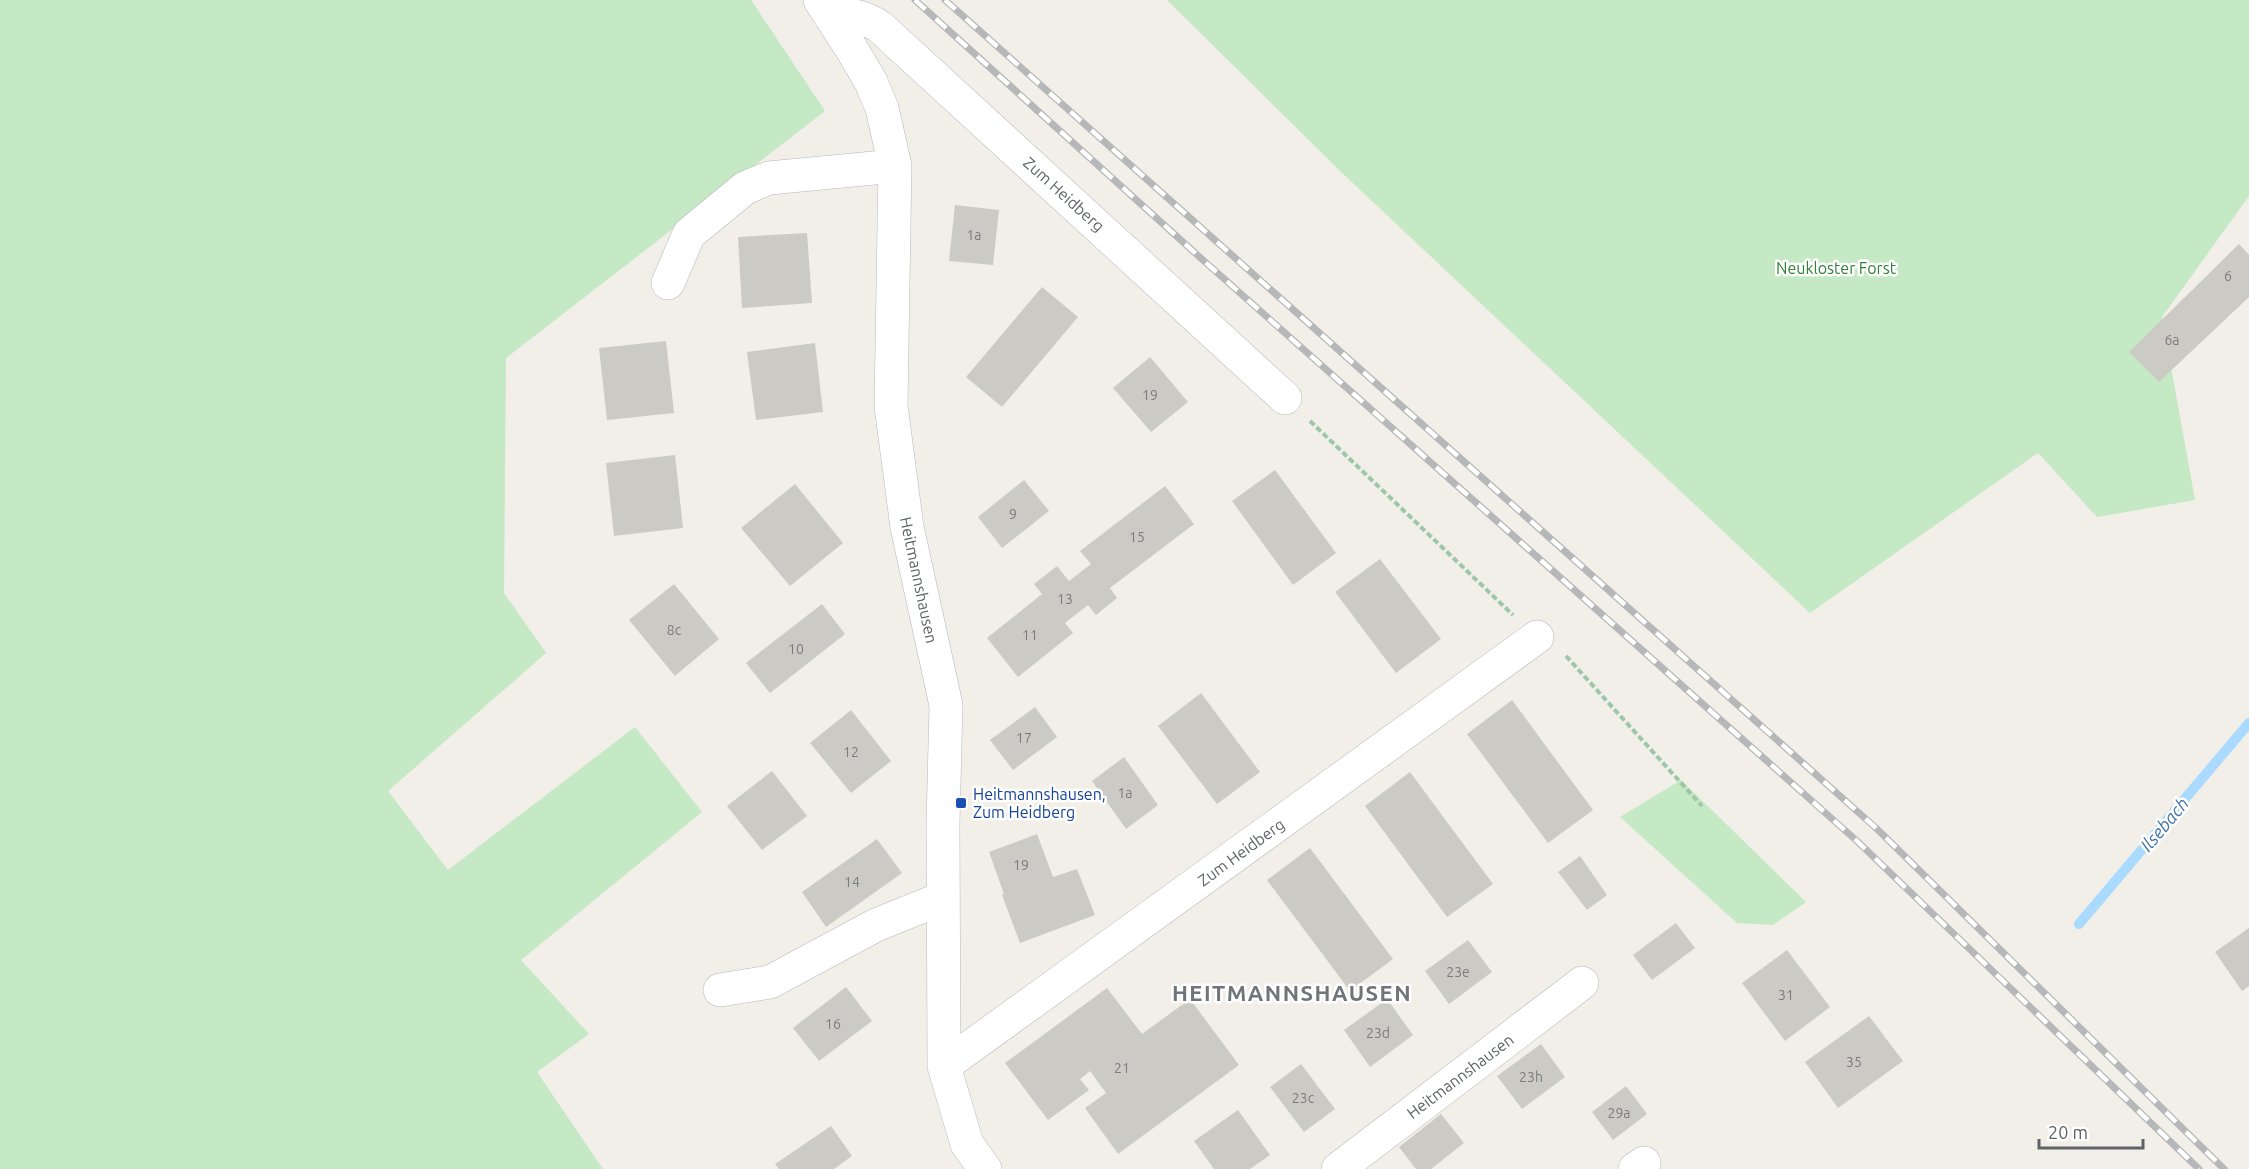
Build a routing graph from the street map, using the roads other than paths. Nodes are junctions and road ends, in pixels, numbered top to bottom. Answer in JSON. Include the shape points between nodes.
{"nodes":[{"id":1,"x":825,"y":8,"type":"edge"},
{"id":2,"x":895,"y":166,"type":"junction"},
{"id":3,"x":668,"y":283,"type":"dead end"},
{"id":4,"x":1285,"y":398,"type":"road end"},
{"id":5,"x":1537,"y":638,"type":"road end"},
{"id":6,"x":943,"y":898,"type":"junction"},
{"id":7,"x":1582,"y":983,"type":"dead end"},
{"id":8,"x":720,"y":990,"type":"dead end"},
{"id":9,"x":944,"y":1066,"type":"junction"},
{"id":10,"x":985,"y":1169,"type":"edge"},
{"id":11,"x":1338,"y":1169,"type":"edge"}],
"edges":[{"from":1,"to":2,"type":"street","name":"Heitmannshausen","via":[[871,82],[882,108]]},
{"from":1,"to":4,"type":"street","name":"Zum Heidberg","via":[[856,15],[880,27]]},
{"from":2,"to":3,"type":"street","via":[[769,178],[745,188],[689,234]]},
{"from":2,"to":6,"type":"street","name":"Heitmannshausen","via":[[891,406],[907,527],[946,705]]},
{"from":5,"to":9,"type":"street","name":"Zum Heidberg"},
{"from":6,"to":8,"type":"street","via":[[876,925],[770,982]]},
{"from":6,"to":9,"type":"street","name":"Heitmannshausen"},
{"from":7,"to":11,"type":"street","name":"Heitmannshausen"},
{"from":9,"to":10,"type":"street","name":"Heitmannshausen","via":[[968,1144]]}]}
